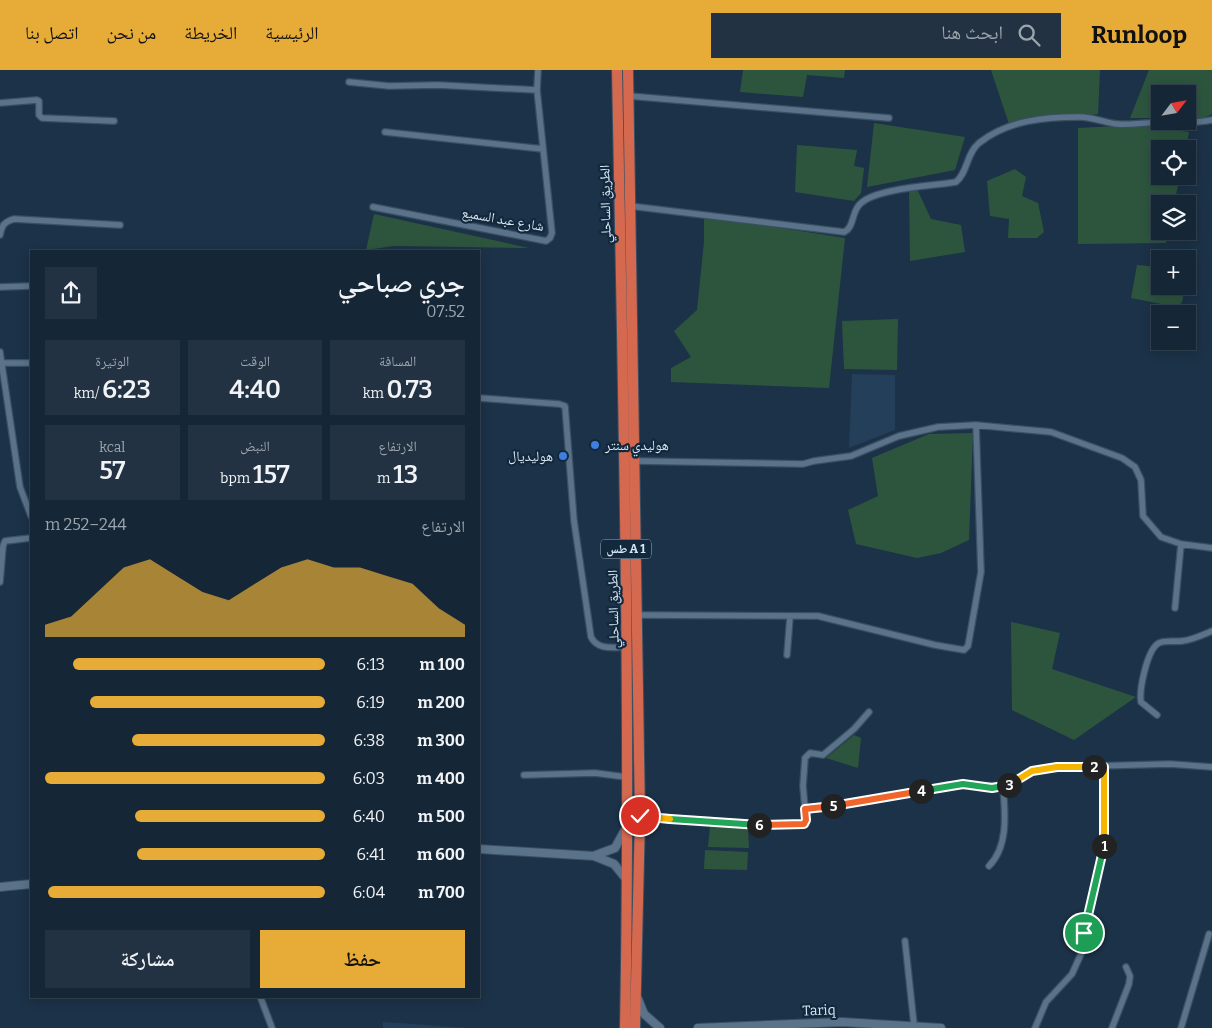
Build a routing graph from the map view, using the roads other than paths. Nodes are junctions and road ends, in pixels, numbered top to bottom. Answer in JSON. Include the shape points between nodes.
{"nodes":[{"id":1,"x":538,"y":70,"type":"edge"},
{"id":2,"x":618,"y":70,"type":"edge"},
{"id":3,"x":628,"y":70,"type":"edge"},
{"id":4,"x":349,"y":82,"type":"dead end"},
{"id":5,"x":537,"y":90,"type":"junction"},
{"id":6,"x":629,"y":96,"type":"junction"},
{"id":7,"x":0,"y":103,"type":"edge"},
{"id":8,"x":889,"y":118,"type":"dead end"},
{"id":9,"x":1212,"y":120,"type":"edge"},
{"id":10,"x":114,"y":121,"type":"dead end"},
{"id":11,"x":385,"y":132,"type":"dead end"},
{"id":12,"x":544,"y":150,"type":"junction"},
{"id":13,"x":630,"y":206,"type":"junction"},
{"id":14,"x":373,"y":207,"type":"dead end"},
{"id":15,"x":120,"y":225,"type":"dead end"},
{"id":16,"x":0,"y":235,"type":"edge"},
{"id":17,"x":30,"y":286,"type":"edge"},
{"id":18,"x":0,"y":287,"type":"edge"},
{"id":19,"x":0,"y":352,"type":"edge"},
{"id":20,"x":30,"y":362,"type":"edge"},
{"id":21,"x":2,"y":363,"type":"junction"},
{"id":22,"x":480,"y":398,"type":"edge"},
{"id":23,"x":976,"y":425,"type":"junction"},
{"id":24,"x":635,"y":461,"type":"junction"},
{"id":25,"x":30,"y":513,"type":"edge"},
{"id":26,"x":30,"y":538,"type":"edge"},
{"id":27,"x":1181,"y":544,"type":"junction"},
{"id":28,"x":1212,"y":548,"type":"edge"},
{"id":29,"x":0,"y":582,"type":"edge"},
{"id":30,"x":1175,"y":608,"type":"dead end"},
{"id":31,"x":636,"y":615,"type":"junction"},
{"id":32,"x":790,"y":617,"type":"junction"},
{"id":33,"x":1212,"y":631,"type":"edge"},
{"id":34,"x":627,"y":647,"type":"junction"},
{"id":35,"x":787,"y":655,"type":"dead end"},
{"id":36,"x":869,"y":712,"type":"dead end"},
{"id":37,"x":1157,"y":715,"type":"dead end"},
{"id":38,"x":1104,"y":767,"type":"junction"},
{"id":39,"x":1212,"y":767,"type":"edge"},
{"id":40,"x":524,"y":775,"type":"dead end"},
{"id":41,"x":626,"y":777,"type":"junction"},
{"id":42,"x":1003,"y":786,"type":"junction"},
{"id":43,"x":805,"y":809,"type":"junction"},
{"id":44,"x":640,"y":816,"type":"junction"},
{"id":45,"x":627,"y":826,"type":"junction"},
{"id":46,"x":480,"y":849,"type":"edge"},
{"id":47,"x":594,"y":856,"type":"junction"},
{"id":48,"x":989,"y":866,"type":"dead end"},
{"id":49,"x":628,"y":882,"type":"junction"},
{"id":50,"x":30,"y":884,"type":"edge"},
{"id":51,"x":0,"y":888,"type":"edge"},
{"id":52,"x":1209,"y":934,"type":"dead end"},
{"id":53,"x":905,"y":942,"type":"dead end"},
{"id":54,"x":1126,"y":967,"type":"dead end"},
{"id":55,"x":636,"y":993,"type":"junction"},
{"id":56,"x":261,"y":998,"type":"edge"},
{"id":57,"x":914,"y":1025,"type":"junction"},
{"id":58,"x":757,"y":1027,"type":"edge"},
{"id":59,"x":272,"y":1028,"type":"edge"},
{"id":60,"x":625,"y":1028,"type":"edge"},
{"id":61,"x":636,"y":1028,"type":"edge"},
{"id":62,"x":660,"y":1028,"type":"edge"},
{"id":63,"x":698,"y":1028,"type":"edge"},
{"id":64,"x":940,"y":1028,"type":"edge"},
{"id":65,"x":1035,"y":1028,"type":"edge"},
{"id":66,"x":1112,"y":1028,"type":"edge"},
{"id":67,"x":1181,"y":1028,"type":"edge"}],
"edges":[{"from":1,"to":5,"type":"street","name":"شارع عبد السميع"},
{"from":2,"to":34,"type":"highway","name":"الطريق الساحلي","number":"طس A 1"},
{"from":3,"to":6,"type":"highway","name":"الطريق الساحلي","number":"طس A 1"},
{"from":4,"to":5,"type":"street"},
{"from":5,"to":12,"type":"street","name":"شارع عبد السميع"},
{"from":6,"to":8,"type":"street"},
{"from":6,"to":13,"type":"highway","name":"الطريق الساحلي","number":"طس A 1"},
{"from":7,"to":10,"type":"street","via":[[36,100],[39,101],[39,116],[42,118]]},
{"from":9,"to":13,"type":"street","via":[[1116,124],[1080,117],[1042,118],[1016,124],[980,142],[971,152],[961,178],[956,182],[873,196],[855,208],[850,227],[844,232]]},
{"from":11,"to":12,"type":"street"},
{"from":12,"to":14,"type":"street","name":"شارع عبد السميع","via":[[552,233],[546,241]]},
{"from":13,"to":24,"type":"highway","name":"الطريق الساحلي","number":"طس A 1"},
{"from":15,"to":16,"type":"street","via":[[14,219],[6,221]]},
{"from":17,"to":18,"type":"street"},
{"from":19,"to":21,"type":"street"},
{"from":20,"to":21,"type":"street"},
{"from":21,"to":25,"type":"street","via":[[20,487]]},
{"from":22,"to":34,"type":"street","via":[[565,406],[574,521],[591,637],[601,647]]},
{"from":23,"to":24,"type":"street","via":[[928,429],[899,436],[851,456],[803,464]]},
{"from":23,"to":27,"type":"street","via":[[1052,432],[1122,458],[1138,473],[1145,521],[1161,537]]},
{"from":23,"to":32,"type":"street","via":[[981,572],[966,648],[935,645],[832,618]]},
{"from":24,"to":31,"type":"highway","name":"الطريق الساحلي","number":"طس A 1"},
{"from":26,"to":29,"type":"street","via":[[6,541]]},
{"from":27,"to":28,"type":"street"},
{"from":27,"to":30,"type":"street"},
{"from":31,"to":32,"type":"street"},
{"from":31,"to":44,"type":"highway","name":"الطريق الساحلي","number":"طس A 1"},
{"from":32,"to":35,"type":"street"},
{"from":33,"to":37,"type":"street","via":[[1191,639],[1159,643],[1150,654],[1140,694],[1141,702]]},
{"from":34,"to":41,"type":"highway","name":"الطريق الساحلي","number":"طس A 1"},
{"from":36,"to":43,"type":"street","via":[[822,755],[807,754]]},
{"from":38,"to":39,"type":"street","via":[[1170,764]]},
{"from":38,"to":42,"type":"street","via":[[1032,771]]},
{"from":38,"to":65,"type":"street","via":[[1104,847],[1081,954],[1072,974],[1046,1002]]},
{"from":40,"to":41,"type":"street","via":[[596,773]]},
{"from":41,"to":45,"type":"highway","name":"الطريق الساحلي","number":"طس A 1"},
{"from":42,"to":43,"type":"street","via":[[948,785]]},
{"from":42,"to":48,"type":"street","via":[[1003,837],[997,856]]},
{"from":43,"to":44,"type":"street","via":[[806,823],[801,825],[772,826]]},
{"from":44,"to":55,"type":"highway","name":"الطريق الساحلي","number":"طس A 1"},
{"from":45,"to":47,"type":"main road","via":[[616,848]]},
{"from":45,"to":49,"type":"highway","name":"الطريق الساحلي","number":"طس A 1"},
{"from":46,"to":47,"type":"main road"},
{"from":47,"to":49,"type":"main road","via":[[614,864]]},
{"from":49,"to":60,"type":"highway","name":"الطريق الساحلي","number":"طس A 1"},
{"from":50,"to":51,"type":"main road"},
{"from":52,"to":67,"type":"street"},
{"from":53,"to":57,"type":"street"},
{"from":54,"to":66,"type":"street","via":[[1129,984]]},
{"from":55,"to":61,"type":"highway","name":"الطريق الساحلي","number":"طس A 1"},
{"from":55,"to":62,"type":"main road","via":[[644,1014]]},
{"from":56,"to":59,"type":"street"},
{"from":57,"to":58,"type":"main road","name":"Tariq","via":[[842,1022]]},
{"from":57,"to":64,"type":"main road","name":"Tariq"},
{"from":58,"to":63,"type":"main road","name":"Tariq"}]}
